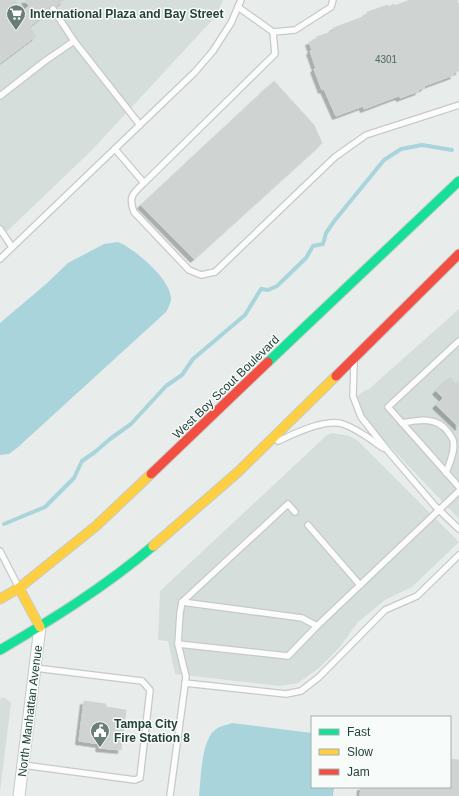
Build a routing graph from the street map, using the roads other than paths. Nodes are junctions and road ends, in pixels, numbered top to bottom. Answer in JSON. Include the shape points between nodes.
{"nodes":[{"id":1,"x":241,"y":0,"type":"edge"},
{"id":2,"x":333,"y":0,"type":"edge"},
{"id":3,"x":238,"y":7,"type":"junction"},
{"id":4,"x":53,"y":9,"type":"dead end"},
{"id":5,"x":273,"y":32,"type":"junction"},
{"id":6,"x":74,"y":41,"type":"junction"},
{"id":7,"x":0,"y":96,"type":"edge"},
{"id":8,"x":459,"y":105,"type":"edge"},
{"id":9,"x":140,"y":125,"type":"junction"},
{"id":10,"x":115,"y":149,"type":"junction"},
{"id":11,"x":459,"y":181,"type":"edge"},
{"id":12,"x":144,"y":183,"type":"junction"},
{"id":13,"x":0,"y":229,"type":"edge"},
{"id":14,"x":12,"y":247,"type":"junction"},
{"id":15,"x":459,"y":254,"type":"edge"},
{"id":16,"x":0,"y":259,"type":"edge"},
{"id":17,"x":459,"y":341,"type":"edge"},
{"id":18,"x":354,"y":357,"type":"junction"},
{"id":19,"x":402,"y":423,"type":"junction"},
{"id":20,"x":261,"y":449,"type":"junction"},
{"id":21,"x":388,"y":451,"type":"junction"},
{"id":22,"x":446,"y":473,"type":"junction"},
{"id":23,"x":459,"y":487,"type":"edge"},
{"id":24,"x":459,"y":490,"type":"edge"},
{"id":25,"x":440,"y":510,"type":"junction"},
{"id":26,"x":295,"y":512,"type":"dead end"},
{"id":27,"x":308,"y":525,"type":"dead end"},
{"id":28,"x":459,"y":529,"type":"edge"},
{"id":29,"x":0,"y":551,"type":"edge"},
{"id":30,"x":459,"y":555,"type":"edge"},
{"id":31,"x":360,"y":585,"type":"junction"},
{"id":32,"x":19,"y":588,"type":"junction"},
{"id":33,"x":0,"y":600,"type":"edge"},
{"id":34,"x":182,"y":602,"type":"junction"},
{"id":35,"x":40,"y":626,"type":"junction"},
{"id":36,"x":317,"y":626,"type":"junction"},
{"id":37,"x":178,"y":644,"type":"junction"},
{"id":38,"x":0,"y":650,"type":"edge"},
{"id":39,"x":35,"y":668,"type":"junction"},
{"id":40,"x":185,"y":683,"type":"junction"},
{"id":41,"x":23,"y":764,"type":"junction"},
{"id":42,"x":19,"y":796,"type":"edge"},
{"id":43,"x":170,"y":796,"type":"edge"}],
"edges":[{"from":1,"to":3,"type":"lane"},
{"from":2,"to":5,"type":"lane","via":[[331,7],[295,30]]},
{"from":3,"to":5,"type":"lane"},
{"from":3,"to":9,"type":"lane","via":[[231,24],[213,51]]},
{"from":4,"to":6,"type":"lane"},
{"from":5,"to":12,"type":"lane","via":[[275,54]]},
{"from":6,"to":7,"type":"lane"},
{"from":6,"to":9,"type":"lane"},
{"from":8,"to":12,"type":"lane","via":[[366,135],[335,156],[215,272],[201,275],[189,270],[134,212],[130,203],[133,194]]},
{"from":9,"to":10,"type":"lane"},
{"from":10,"to":12,"type":"lane"},
{"from":10,"to":14,"type":"lane"},
{"from":11,"to":32,"type":"main road","name":"West Boy Scout Boulevard","via":[[96,526]]},
{"from":13,"to":14,"type":"lane"},
{"from":14,"to":16,"type":"lane"},
{"from":15,"to":18,"type":"main road"},
{"from":17,"to":19,"type":"lane","via":[[388,407]]},
{"from":18,"to":20,"type":"main road"},
{"from":18,"to":21,"type":"lane","via":[[353,396],[361,417]]},
{"from":19,"to":22,"type":"lane"},
{"from":19,"to":22,"type":"lane","via":[[419,419],[433,421],[445,428],[453,440],[453,451]]},
{"from":20,"to":21,"type":"lane","via":[[306,429],[329,423],[342,423],[359,431]]},
{"from":20,"to":35,"type":"main road","via":[[127,568]]},
{"from":21,"to":25,"type":"lane"},
{"from":22,"to":23,"type":"lane"},
{"from":24,"to":25,"type":"lane"},
{"from":25,"to":28,"type":"lane"},
{"from":25,"to":31,"type":"lane"},
{"from":26,"to":34,"type":"lane","via":[[288,504]]},
{"from":27,"to":31,"type":"lane"},
{"from":29,"to":32,"type":"lane"},
{"from":30,"to":40,"type":"lane","via":[[417,596],[385,610],[329,668],[301,691],[286,694]]},
{"from":31,"to":36,"type":"lane"},
{"from":32,"to":33,"type":"main road","name":"West Boy Scout Boulevard"},
{"from":32,"to":35,"type":"main road"},
{"from":34,"to":36,"type":"lane","via":[[302,618]]},
{"from":34,"to":37,"type":"lane"},
{"from":35,"to":38,"type":"main road"},
{"from":35,"to":39,"type":"street","name":"North Manhattan Avenue"},
{"from":36,"to":37,"type":"lane","via":[[288,656]]},
{"from":37,"to":40,"type":"lane","via":[[186,677]]},
{"from":39,"to":41,"type":"street","name":"North Manhattan Avenue"},
{"from":39,"to":41,"type":"lane","via":[[142,681],[150,690],[140,778],[135,780]]},
{"from":40,"to":43,"type":"lane"},
{"from":41,"to":42,"type":"street","name":"North Manhattan Avenue"}]}
